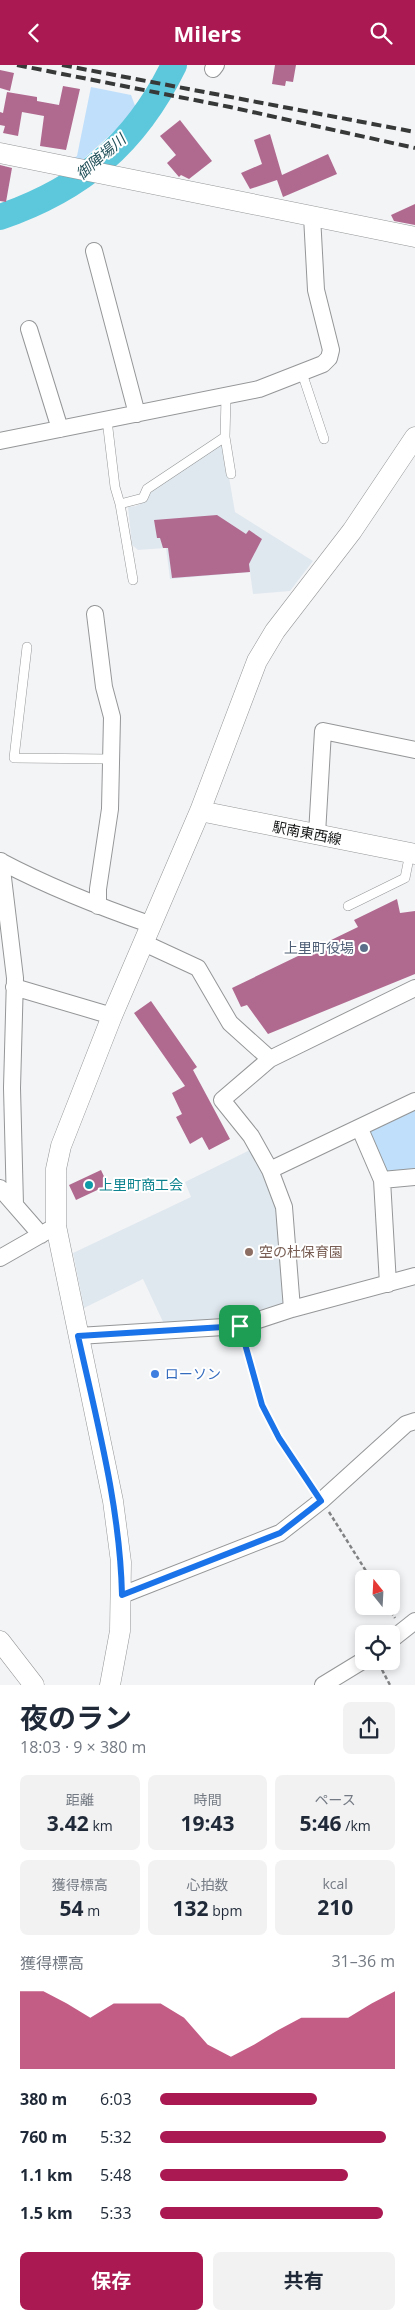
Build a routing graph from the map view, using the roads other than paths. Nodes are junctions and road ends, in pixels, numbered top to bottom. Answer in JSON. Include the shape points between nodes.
{"nodes":[{"id":1,"x":0,"y":153,"type":"edge"},
{"id":2,"x":312,"y":216,"type":"junction"},
{"id":3,"x":415,"y":237,"type":"edge"},
{"id":4,"x":94,"y":251,"type":"dead end"},
{"id":5,"x":29,"y":329,"type":"dead end"},
{"id":6,"x":302,"y":373,"type":"junction"},
{"id":7,"x":226,"y":397,"type":"junction"},
{"id":8,"x":137,"y":414,"type":"junction"},
{"id":9,"x":107,"y":420,"type":"junction"},
{"id":10,"x":60,"y":429,"type":"junction"},
{"id":11,"x":226,"y":437,"type":"junction"},
{"id":12,"x":324,"y":439,"type":"dead end"},
{"id":13,"x":0,"y":441,"type":"edge"},
{"id":14,"x":412,"y":448,"type":"edge"},
{"id":15,"x":231,"y":474,"type":"dead end"},
{"id":16,"x":120,"y":504,"type":"junction"},
{"id":17,"x":133,"y":580,"type":"dead end"},
{"id":18,"x":95,"y":614,"type":"dead end"},
{"id":19,"x":27,"y":647,"type":"dead end"},
{"id":20,"x":415,"y":749,"type":"edge"},
{"id":21,"x":111,"y":759,"type":"junction"},
{"id":22,"x":200,"y":811,"type":"junction"},
{"id":23,"x":317,"y":834,"type":"junction"},
{"id":24,"x":413,"y":854,"type":"edge"},
{"id":25,"x":1,"y":861,"type":"edge"},
{"id":26,"x":98,"y":906,"type":"junction"},
{"id":27,"x":348,"y":906,"type":"dead end"},
{"id":28,"x":148,"y":934,"type":"junction"},
{"id":29,"x":14,"y":987,"type":"junction"},
{"id":30,"x":415,"y":988,"type":"edge"},
{"id":31,"x":112,"y":1016,"type":"junction"},
{"id":32,"x":270,"y":1059,"type":"junction"},
{"id":33,"x":415,"y":1101,"type":"edge"},
{"id":34,"x":360,"y":1129,"type":"junction"},
{"id":35,"x":270,"y":1170,"type":"junction"},
{"id":36,"x":415,"y":1177,"type":"edge"},
{"id":37,"x":382,"y":1180,"type":"junction"},
{"id":38,"x":0,"y":1188,"type":"edge"},
{"id":39,"x":14,"y":1205,"type":"junction"},
{"id":40,"x":48,"y":1231,"type":"junction"},
{"id":41,"x":0,"y":1259,"type":"edge"},
{"id":42,"x":415,"y":1276,"type":"edge"},
{"id":43,"x":388,"y":1285,"type":"junction"},
{"id":44,"x":292,"y":1309,"type":"junction"},
{"id":45,"x":78,"y":1336,"type":"junction"},
{"id":46,"x":415,"y":1421,"type":"edge"},
{"id":47,"x":122,"y":1595,"type":"junction"},
{"id":48,"x":415,"y":1621,"type":"edge"},
{"id":49,"x":400,"y":1633,"type":"edge"},
{"id":50,"x":0,"y":1641,"type":"edge"},
{"id":51,"x":355,"y":1665,"type":"edge"},
{"id":52,"x":34,"y":1685,"type":"edge"},
{"id":53,"x":110,"y":1685,"type":"edge"},
{"id":54,"x":322,"y":1685,"type":"edge"}],
"edges":[{"from":1,"to":2,"type":"street"},
{"from":2,"to":3,"type":"street"},
{"from":2,"to":6,"type":"street","via":[[316,290],[331,350],[323,364]]},
{"from":4,"to":8,"type":"street"},
{"from":5,"to":10,"type":"street"},
{"from":6,"to":7,"type":"street"},
{"from":6,"to":12,"type":"lane"},
{"from":7,"to":8,"type":"street"},
{"from":7,"to":11,"type":"lane"},
{"from":8,"to":9,"type":"street"},
{"from":9,"to":10,"type":"street"},
{"from":9,"to":16,"type":"lane"},
{"from":10,"to":13,"type":"street"},
{"from":11,"to":15,"type":"lane"},
{"from":11,"to":16,"type":"lane","via":[[147,489],[143,498]]},
{"from":14,"to":22,"type":"street","via":[[262,653]]},
{"from":16,"to":17,"type":"lane"},
{"from":18,"to":21,"type":"street","via":[[104,687],[112,717]]},
{"from":19,"to":21,"type":"lane","via":[[14,757]]},
{"from":20,"to":23,"type":"street","via":[[323,731]]},
{"from":21,"to":26,"type":"street","via":[[110,809]]},
{"from":22,"to":23,"type":"street","name":"駅南東西線"},
{"from":22,"to":28,"type":"street"},
{"from":23,"to":24,"type":"street","name":"駅南東西線"},
{"from":24,"to":27,"type":"lane","via":[[405,878]]},
{"from":25,"to":26,"type":"street"},
{"from":25,"to":29,"type":"street"},
{"from":26,"to":28,"type":"street"},
{"from":28,"to":31,"type":"street"},
{"from":28,"to":32,"type":"street","via":[[198,968],[230,1023]]},
{"from":29,"to":31,"type":"street"},
{"from":29,"to":39,"type":"street"},
{"from":30,"to":32,"type":"street"},
{"from":31,"to":40,"type":"street","via":[[61,1146]]},
{"from":32,"to":35,"type":"street","via":[[222,1100],[251,1136]]},
{"from":33,"to":34,"type":"street"},
{"from":34,"to":35,"type":"street"},
{"from":34,"to":37,"type":"street"},
{"from":35,"to":44,"type":"street","via":[[284,1207]]},
{"from":36,"to":37,"type":"street"},
{"from":37,"to":43,"type":"street"},
{"from":38,"to":39,"type":"street"},
{"from":39,"to":40,"type":"street"},
{"from":40,"to":41,"type":"street"},
{"from":40,"to":45,"type":"street"},
{"from":42,"to":43,"type":"street"},
{"from":43,"to":44,"type":"street"},
{"from":44,"to":45,"type":"street","via":[[240,1326]]},
{"from":45,"to":47,"type":"street","via":[[113,1501]]},
{"from":46,"to":47,"type":"street","via":[[406,1425],[280,1533]]},
{"from":47,"to":53,"type":"street","via":[[120,1631]]},
{"from":48,"to":49,"type":"street"},
{"from":50,"to":52,"type":"street"},
{"from":51,"to":54,"type":"street"}]}
